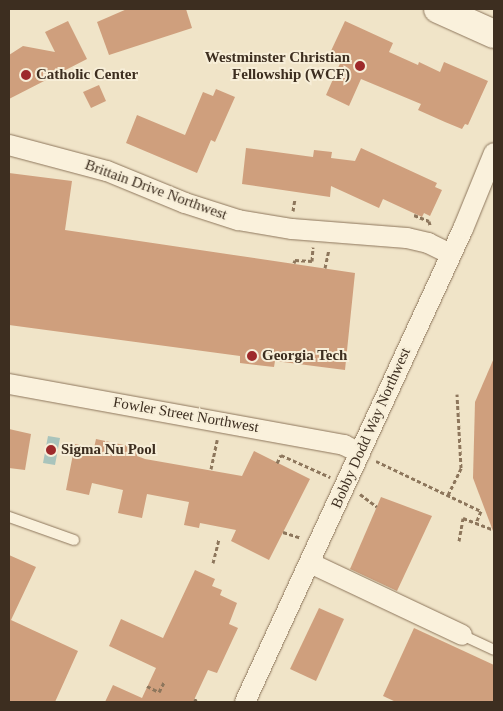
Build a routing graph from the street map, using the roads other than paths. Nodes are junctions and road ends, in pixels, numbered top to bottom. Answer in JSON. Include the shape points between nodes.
{"nodes":[{"id":1,"x":438,"y":9,"type":"edge"},
{"id":2,"x":494,"y":34,"type":"edge"},
{"id":3,"x":9,"y":145,"type":"edge"},
{"id":4,"x":494,"y":153,"type":"edge"},
{"id":5,"x":451,"y":254,"type":"junction"},
{"id":6,"x":9,"y":384,"type":"edge"},
{"id":7,"x":366,"y":456,"type":"junction"},
{"id":8,"x":9,"y":517,"type":"edge"},
{"id":9,"x":74,"y":540,"type":"dead end"},
{"id":10,"x":310,"y":563,"type":"junction"},
{"id":11,"x":462,"y":635,"type":"joint"},
{"id":12,"x":494,"y":650,"type":"edge"},
{"id":13,"x":245,"y":702,"type":"edge"}],
"edges":[{"from":1,"to":2,"type":"street"},
{"from":3,"to":5,"type":"street","name":"Brittain Drive Northwest","via":[[107,171],[185,203],[238,220],[292,229],[406,238],[428,243]]},
{"from":4,"to":5,"type":"street","name":"Bobby Dodd Way Northwest"},
{"from":5,"to":7,"type":"street","name":"Bobby Dodd Way Northwest"},
{"from":6,"to":7,"type":"street","name":"Fowler Street Northwest","via":[[344,445]]},
{"from":7,"to":10,"type":"street","name":"Bobby Dodd Way Northwest"},
{"from":8,"to":9,"type":"lane"},
{"from":10,"to":11,"type":"street"},
{"from":10,"to":13,"type":"street","name":"Bobby Dodd Way Northwest"},
{"from":11,"to":12,"type":"lane"}]}
